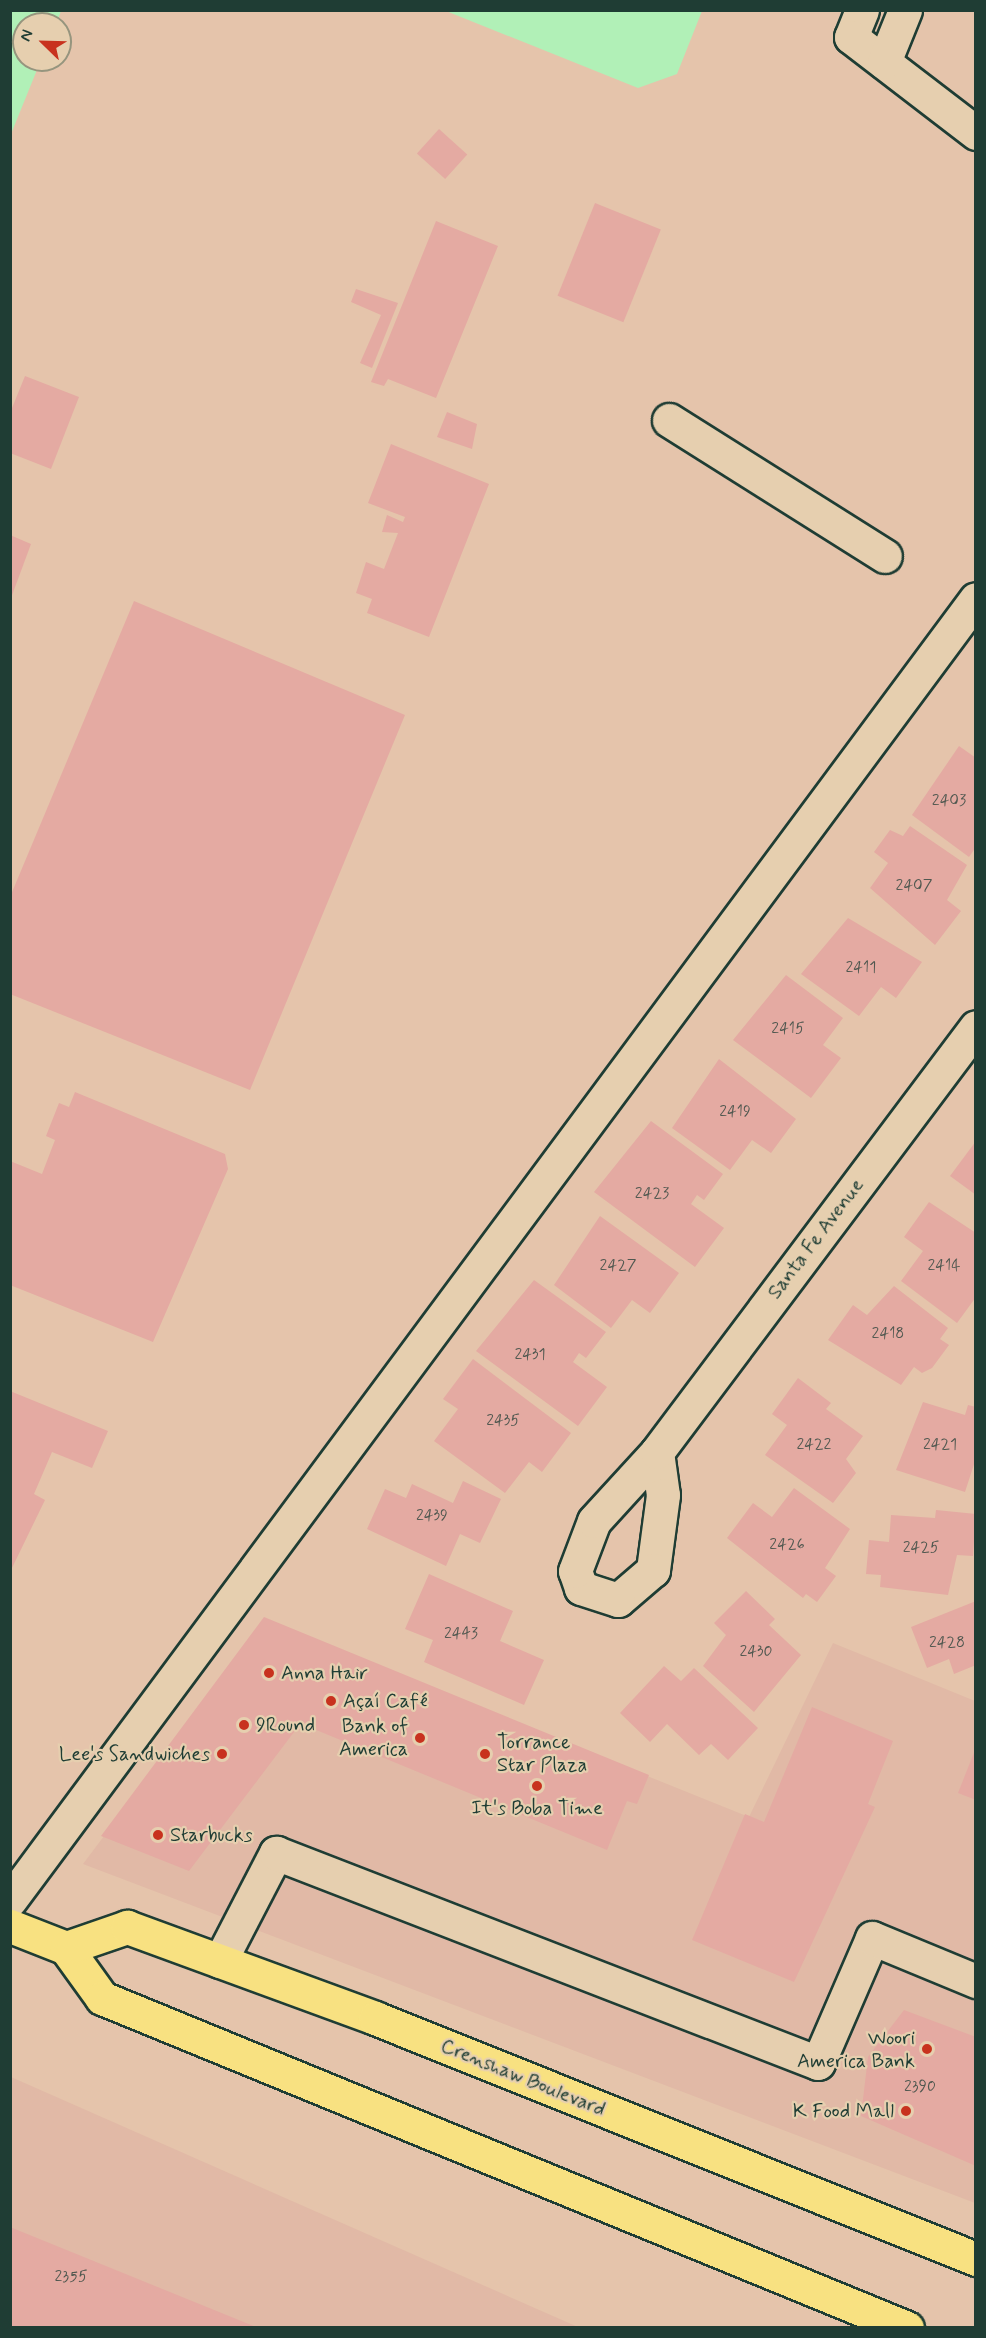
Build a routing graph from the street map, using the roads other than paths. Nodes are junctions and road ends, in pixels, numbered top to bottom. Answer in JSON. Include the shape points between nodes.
{"nodes":[{"id":1,"x":905,"y":10,"type":"edge"},
{"id":2,"x":857,"y":24,"type":"edge"},
{"id":3,"x":884,"y":62,"type":"junction"},
{"id":4,"x":975,"y":133,"type":"edge"},
{"id":5,"x":669,"y":420,"type":"dead end"},
{"id":6,"x":885,"y":556,"type":"dead end"},
{"id":7,"x":975,"y":599,"type":"edge"},
{"id":8,"x":975,"y":1027,"type":"edge"},
{"id":9,"x":657,"y":1452,"type":"dead end"},
{"id":10,"x":10,"y":1900,"type":"edge"},
{"id":11,"x":10,"y":1926,"type":"edge"},
{"id":12,"x":66,"y":1948,"type":"junction"},
{"id":13,"x":219,"y":1961,"type":"junction"},
{"id":14,"x":975,"y":1981,"type":"edge"},
{"id":15,"x":975,"y":2259,"type":"edge"},
{"id":16,"x":907,"y":2328,"type":"edge"}],
"edges":[{"from":1,"to":3,"type":"street"},
{"from":2,"to":3,"type":"street"},
{"from":3,"to":4,"type":"street"},
{"from":5,"to":6,"type":"street"},
{"from":7,"to":10,"type":"street"},
{"from":8,"to":9,"type":"street","name":"Santa Fe Avenue"},
{"from":11,"to":12,"type":"main road"},
{"from":12,"to":13,"type":"main road","name":"Crenshaw Boulevard","via":[[127,1928]]},
{"from":12,"to":16,"type":"main road","via":[[102,1998]]},
{"from":13,"to":14,"type":"street","via":[[276,1853],[818,2063],[872,1938]]},
{"from":13,"to":15,"type":"main road","name":"Crenshaw Boulevard"}]}
